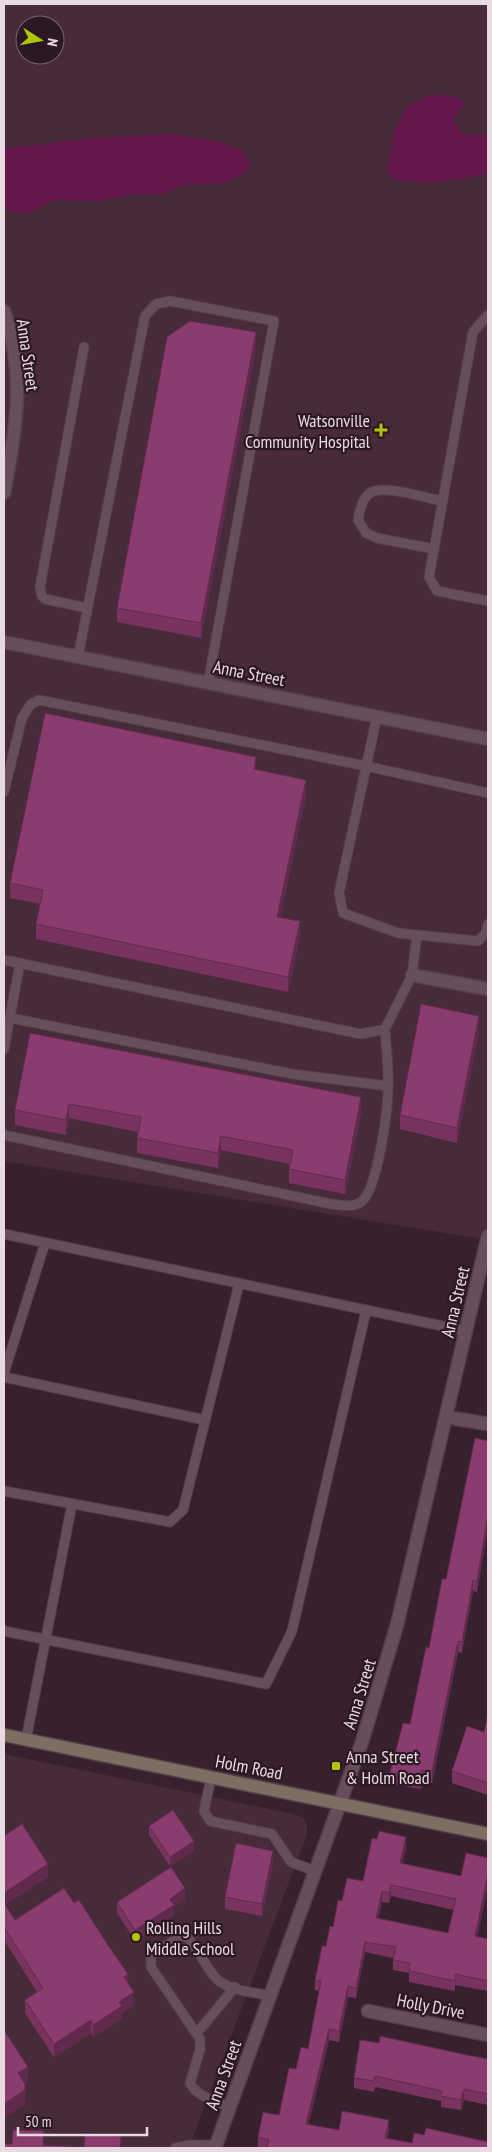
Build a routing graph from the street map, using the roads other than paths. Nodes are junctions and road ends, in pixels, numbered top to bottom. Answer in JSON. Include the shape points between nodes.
{"nodes":[{"id":1,"x":4,"y":311,"type":"edge"},
{"id":2,"x":488,"y":315,"type":"edge"},
{"id":3,"x":84,"y":347,"type":"dead end"},
{"id":4,"x":4,"y":493,"type":"edge"},
{"id":5,"x":442,"y":501,"type":"junction"},
{"id":6,"x":434,"y":549,"type":"junction"},
{"id":7,"x":488,"y":600,"type":"edge"},
{"id":8,"x":87,"y":608,"type":"junction"},
{"id":9,"x":4,"y":642,"type":"edge"},
{"id":10,"x":78,"y":656,"type":"junction"},
{"id":11,"x":208,"y":682,"type":"junction"},
{"id":12,"x":377,"y":716,"type":"junction"},
{"id":13,"x":488,"y":739,"type":"edge"},
{"id":14,"x":366,"y":766,"type":"junction"},
{"id":15,"x":4,"y":792,"type":"edge"},
{"id":16,"x":488,"y":793,"type":"edge"},
{"id":17,"x":488,"y":924,"type":"edge"},
{"id":18,"x":417,"y":935,"type":"junction"},
{"id":19,"x":4,"y":960,"type":"edge"},
{"id":20,"x":20,"y":964,"type":"junction"},
{"id":21,"x":412,"y":975,"type":"junction"},
{"id":22,"x":488,"y":989,"type":"edge"},
{"id":23,"x":11,"y":1018,"type":"junction"},
{"id":24,"x":385,"y":1029,"type":"junction"},
{"id":25,"x":4,"y":1049,"type":"edge"},
{"id":26,"x":388,"y":1086,"type":"junction"},
{"id":27,"x":4,"y":1135,"type":"edge"},
{"id":28,"x":4,"y":1234,"type":"edge"},
{"id":29,"x":488,"y":1236,"type":"edge"},
{"id":30,"x":45,"y":1243,"type":"junction"},
{"id":31,"x":239,"y":1284,"type":"junction"},
{"id":32,"x":366,"y":1311,"type":"junction"},
{"id":33,"x":466,"y":1331,"type":"junction"},
{"id":34,"x":4,"y":1375,"type":"edge"},
{"id":35,"x":446,"y":1416,"type":"junction"},
{"id":36,"x":205,"y":1420,"type":"junction"},
{"id":37,"x":488,"y":1424,"type":"edge"},
{"id":38,"x":4,"y":1491,"type":"edge"},
{"id":39,"x":72,"y":1504,"type":"junction"},
{"id":40,"x":4,"y":1632,"type":"edge"},
{"id":41,"x":45,"y":1640,"type":"junction"},
{"id":42,"x":4,"y":1736,"type":"edge"},
{"id":43,"x":26,"y":1740,"type":"junction"},
{"id":44,"x":211,"y":1778,"type":"junction"},
{"id":45,"x":340,"y":1804,"type":"junction"},
{"id":46,"x":488,"y":1834,"type":"edge"},
{"id":47,"x":315,"y":1870,"type":"junction"},
{"id":48,"x":235,"y":1987,"type":"junction"},
{"id":49,"x":270,"y":1996,"type":"junction"},
{"id":50,"x":368,"y":2011,"type":"dead end"},
{"id":51,"x":197,"y":2033,"type":"junction"},
{"id":52,"x":488,"y":2035,"type":"edge"},
{"id":53,"x":230,"y":2107,"type":"junction"},
{"id":54,"x":215,"y":2146,"type":"edge"},
{"id":55,"x":175,"y":2148,"type":"edge"}],
"edges":[{"from":1,"to":4,"type":"street","name":"Anna Street","via":[[14,355],[18,398],[17,422]]},
{"from":2,"to":5,"type":"lane","via":[[473,332]]},
{"from":3,"to":8,"type":"lane","via":[[40,587],[45,599]]},
{"from":5,"to":6,"type":"lane"},
{"from":5,"to":6,"type":"lane","via":[[385,490],[371,492],[362,503],[358,520],[366,533],[377,538]]},
{"from":6,"to":7,"type":"lane","via":[[429,577],[437,591]]},
{"from":8,"to":10,"type":"lane"},
{"from":8,"to":11,"type":"lane","via":[[145,316],[156,304],[170,301],[274,321]]},
{"from":9,"to":10,"type":"street","name":"Anna Street"},
{"from":10,"to":11,"type":"street","name":"Anna Street"},
{"from":11,"to":12,"type":"street","name":"Anna Street"},
{"from":12,"to":13,"type":"street","name":"Anna Street"},
{"from":12,"to":14,"type":"lane"},
{"from":14,"to":15,"type":"lane","via":[[38,700],[31,704],[22,718]]},
{"from":14,"to":16,"type":"lane"},
{"from":14,"to":18,"type":"lane","via":[[339,893],[343,913],[398,933]]},
{"from":17,"to":18,"type":"lane","via":[[486,934],[478,940]]},
{"from":18,"to":21,"type":"lane"},
{"from":19,"to":20,"type":"lane"},
{"from":20,"to":23,"type":"lane"},
{"from":20,"to":24,"type":"lane","via":[[361,1034]]},
{"from":21,"to":22,"type":"street"},
{"from":21,"to":24,"type":"lane"},
{"from":23,"to":25,"type":"lane"},
{"from":23,"to":26,"type":"lane","via":[[292,1074]]},
{"from":24,"to":26,"type":"lane"},
{"from":26,"to":27,"type":"lane","via":[[384,1128],[372,1186],[362,1201],[350,1206]]},
{"from":28,"to":30,"type":"lane"},
{"from":29,"to":33,"type":"street","name":"Anna Street"},
{"from":30,"to":31,"type":"lane"},
{"from":30,"to":34,"type":"lane"},
{"from":31,"to":32,"type":"lane"},
{"from":31,"to":36,"type":"lane"},
{"from":32,"to":33,"type":"lane"},
{"from":32,"to":41,"type":"lane","via":[[292,1631],[266,1684]]},
{"from":33,"to":35,"type":"street","name":"Anna Street"},
{"from":34,"to":36,"type":"lane"},
{"from":35,"to":37,"type":"street"},
{"from":35,"to":45,"type":"street","name":"Anna Street","via":[[386,1668]]},
{"from":36,"to":39,"type":"lane","via":[[183,1510],[170,1522]]},
{"from":38,"to":39,"type":"lane"},
{"from":39,"to":41,"type":"lane"},
{"from":40,"to":41,"type":"lane"},
{"from":41,"to":43,"type":"lane"},
{"from":42,"to":43,"type":"street","name":"Holm Road"},
{"from":43,"to":44,"type":"street","name":"Holm Road"},
{"from":44,"to":45,"type":"street","name":"Holm Road"},
{"from":44,"to":47,"type":"lane","via":[[204,1811],[210,1821],[272,1834],[291,1862]]},
{"from":45,"to":46,"type":"street","name":"Holm Road"},
{"from":45,"to":47,"type":"street","name":"Anna Street"},
{"from":47,"to":49,"type":"street","name":"Anna Street"},
{"from":48,"to":49,"type":"lane"},
{"from":48,"to":51,"type":"lane"},
{"from":48,"to":51,"type":"lane","via":[[216,1979],[182,1935],[151,1955],[151,1967]]},
{"from":49,"to":53,"type":"street","name":"Anna Street"},
{"from":50,"to":52,"type":"street","name":"Holly Drive"},
{"from":51,"to":53,"type":"lane","via":[[200,2050],[190,2083],[200,2095]]},
{"from":53,"to":54,"type":"street","name":"Anna Street"},
{"from":54,"to":55,"type":"lane"}]}
